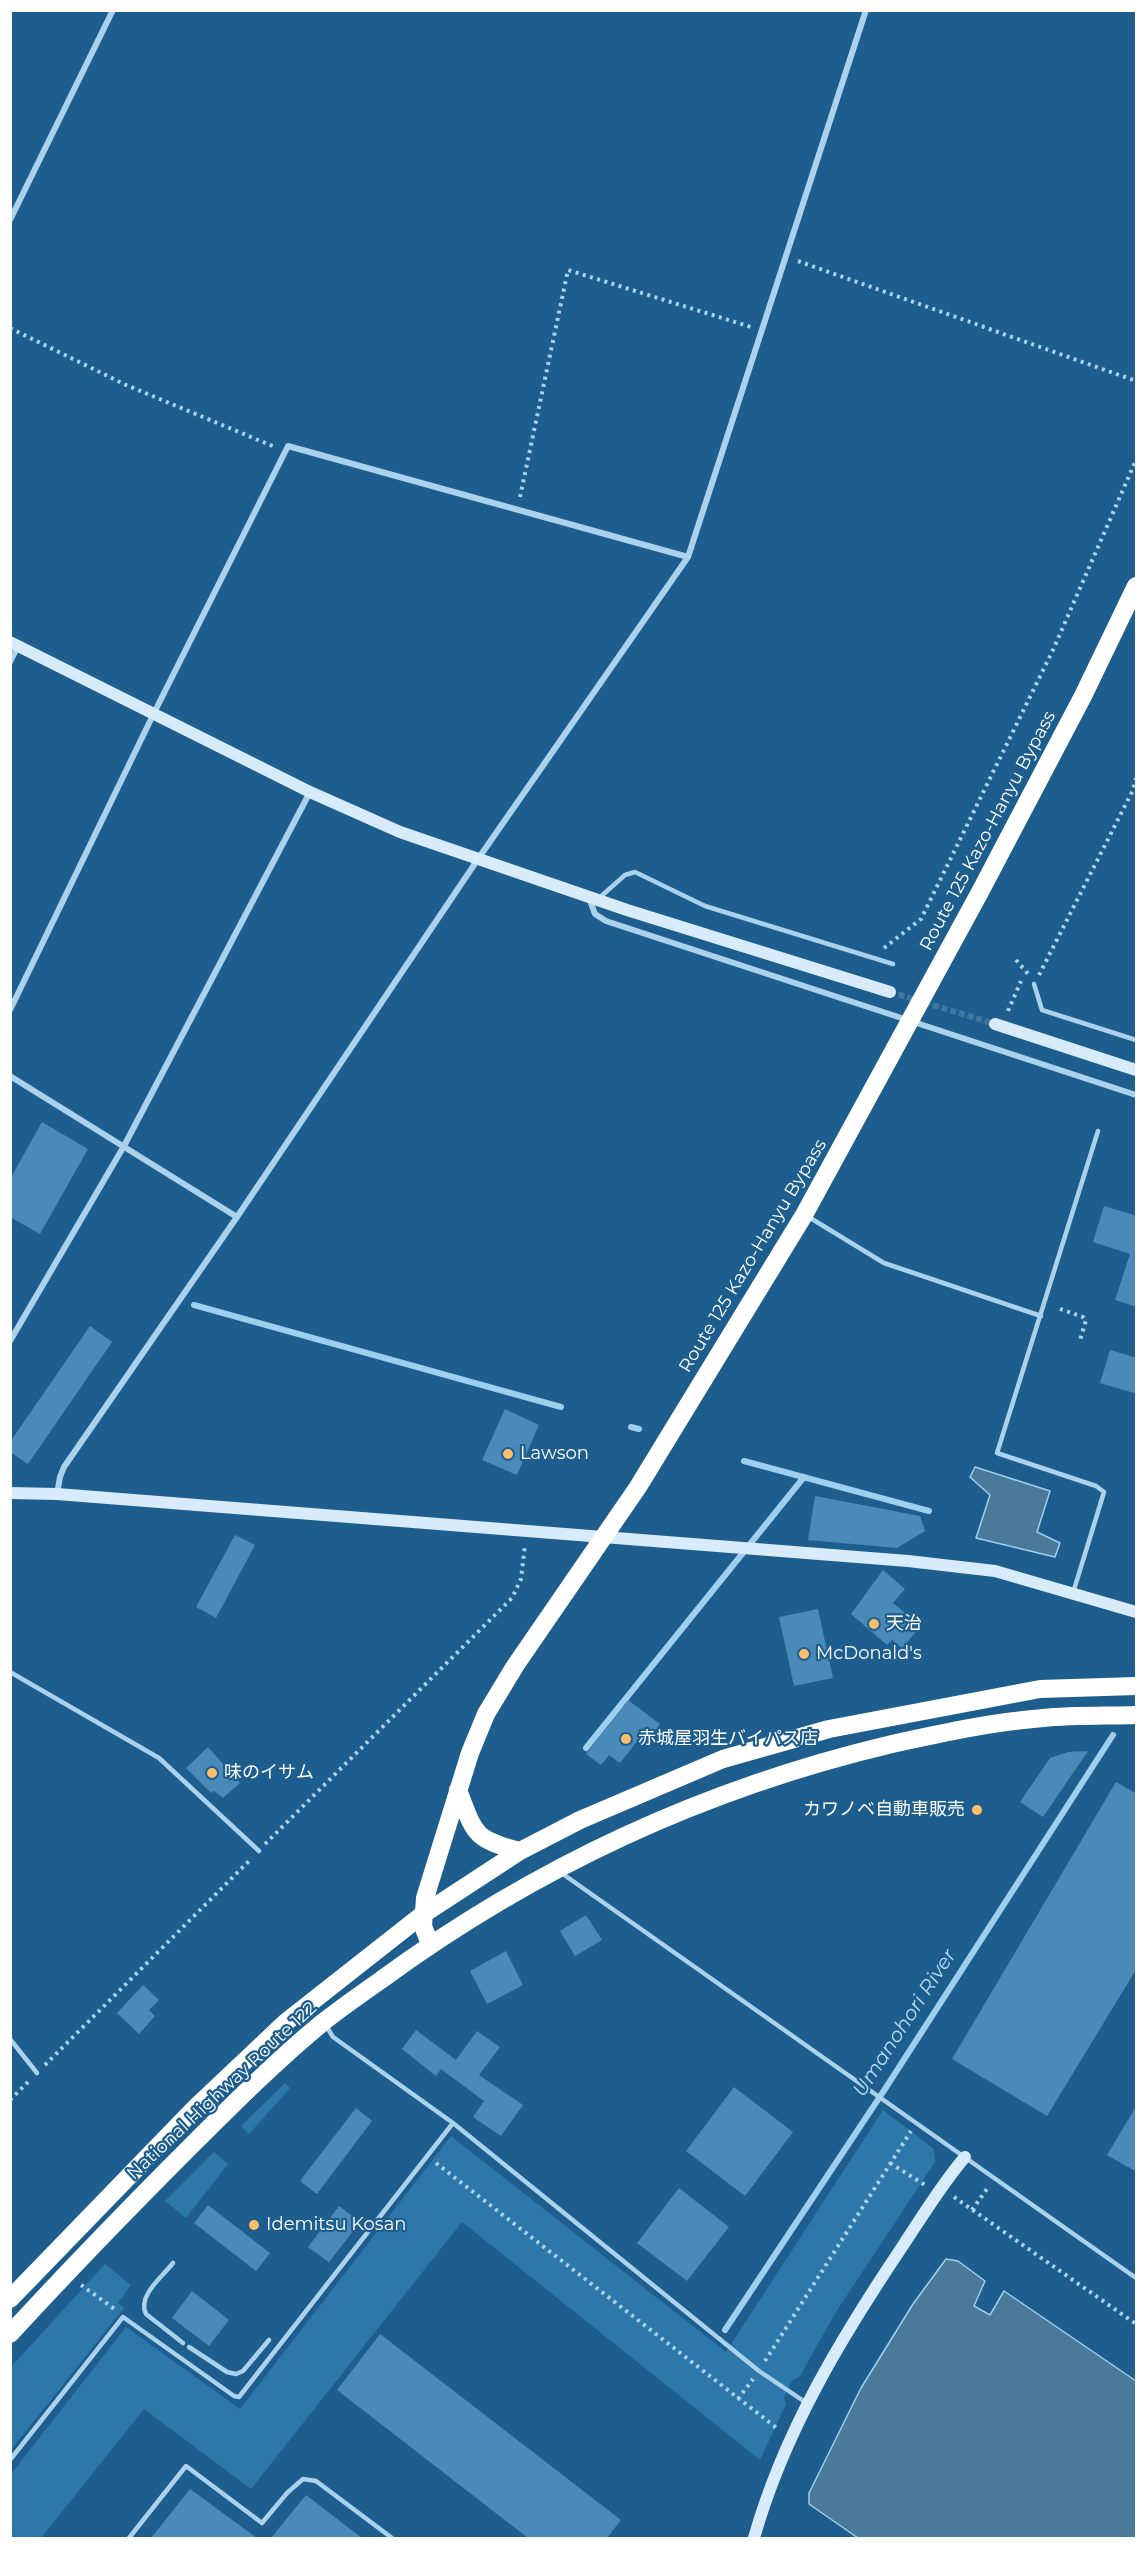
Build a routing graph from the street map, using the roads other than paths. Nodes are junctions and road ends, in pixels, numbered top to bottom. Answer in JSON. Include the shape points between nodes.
{"nodes":[{"id":1,"x":113,"y":10,"type":"edge"},
{"id":2,"x":866,"y":10,"type":"edge"},
{"id":3,"x":10,"y":220,"type":"edge"},
{"id":4,"x":688,"y":557,"type":"junction"},
{"id":5,"x":1137,"y":586,"type":"edge"},
{"id":6,"x":14,"y":644,"type":"edge"},
{"id":7,"x":10,"y":662,"type":"edge"},
{"id":8,"x":154,"y":713,"type":"junction"},
{"id":9,"x":310,"y":792,"type":"junction"},
{"id":10,"x":478,"y":859,"type":"junction"},
{"id":11,"x":592,"y":899,"type":"junction"},
{"id":12,"x":893,"y":964,"type":"dead end"},
{"id":13,"x":1034,"y":984,"type":"road end"},
{"id":14,"x":890,"y":992,"type":"tunnel mouth"},
{"id":15,"x":10,"y":1010,"type":"edge"},
{"id":16,"x":911,"y":1021,"type":"junction"},
{"id":17,"x":995,"y":1024,"type":"tunnel mouth"},
{"id":18,"x":1137,"y":1040,"type":"edge"},
{"id":19,"x":1137,"y":1070,"type":"edge"},
{"id":20,"x":10,"y":1076,"type":"edge"},
{"id":21,"x":1137,"y":1095,"type":"edge"},
{"id":22,"x":1098,"y":1131,"type":"dead end"},
{"id":23,"x":124,"y":1146,"type":"junction"},
{"id":24,"x":804,"y":1215,"type":"junction"},
{"id":25,"x":237,"y":1217,"type":"junction"},
{"id":26,"x":1041,"y":1316,"type":"junction"},
{"id":27,"x":10,"y":1341,"type":"edge"},
{"id":28,"x":10,"y":1494,"type":"edge"},
{"id":29,"x":57,"y":1494,"type":"junction"},
{"id":30,"x":603,"y":1537,"type":"junction"},
{"id":31,"x":1073,"y":1593,"type":"junction"},
{"id":32,"x":1137,"y":1612,"type":"edge"},
{"id":33,"x":10,"y":1672,"type":"edge"},
{"id":34,"x":1137,"y":1686,"type":"edge"},
{"id":35,"x":1137,"y":1715,"type":"edge"},
{"id":36,"x":458,"y":1790,"type":"junction"},
{"id":37,"x":259,"y":1851,"type":"road end"},
{"id":38,"x":520,"y":1851,"type":"junction"},
{"id":39,"x":555,"y":1869,"type":"junction"},
{"id":40,"x":422,"y":1915,"type":"junction"},
{"id":41,"x":430,"y":1944,"type":"junction"},
{"id":42,"x":323,"y":2022,"type":"junction"},
{"id":43,"x":10,"y":2039,"type":"edge"},
{"id":44,"x":37,"y":2073,"type":"road end"},
{"id":45,"x":453,"y":2123,"type":"junction"},
{"id":46,"x":964,"y":2157,"type":"junction"},
{"id":47,"x":173,"y":2263,"type":"dead end"},
{"id":48,"x":1137,"y":2278,"type":"edge"},
{"id":49,"x":10,"y":2300,"type":"edge"},
{"id":50,"x":10,"y":2334,"type":"edge"},
{"id":51,"x":269,"y":2340,"type":"dead end"},
{"id":52,"x":183,"y":2343,"type":"dead end"},
{"id":53,"x":189,"y":2347,"type":"dead end"},
{"id":54,"x":808,"y":2404,"type":"junction"},
{"id":55,"x":10,"y":2460,"type":"edge"},
{"id":56,"x":129,"y":2538,"type":"edge"},
{"id":57,"x":392,"y":2538,"type":"edge"},
{"id":58,"x":754,"y":2538,"type":"edge"}],
"edges":[{"from":1,"to":3,"type":"street"},
{"from":2,"to":4,"type":"street"},
{"from":4,"to":8,"type":"street","via":[[288,446]]},
{"from":4,"to":10,"type":"street"},
{"from":5,"to":16,"type":"highway","name":"Route 125 Kazo-Hanyu Bypass"},
{"from":6,"to":7,"type":"street"},
{"from":6,"to":8,"type":"street"},
{"from":8,"to":9,"type":"street"},
{"from":8,"to":15,"type":"street"},
{"from":9,"to":10,"type":"street","via":[[400,832]]},
{"from":9,"to":23,"type":"street"},
{"from":10,"to":11,"type":"street"},
{"from":10,"to":25,"type":"street"},
{"from":11,"to":12,"type":"lane","via":[[634,872],[705,906]]},
{"from":11,"to":14,"type":"street"},
{"from":11,"to":16,"type":"street","via":[[595,914],[606,921]]},
{"from":13,"to":18,"type":"lane","via":[[1042,1010]]},
{"from":16,"to":21,"type":"street"},
{"from":16,"to":24,"type":"highway","name":"Route 125 Kazo-Hanyu Bypass"},
{"from":17,"to":19,"type":"street"},
{"from":20,"to":23,"type":"street"},
{"from":22,"to":26,"type":"lane"},
{"from":23,"to":25,"type":"street"},
{"from":23,"to":27,"type":"street"},
{"from":24,"to":26,"type":"lane","via":[[884,1263]]},
{"from":24,"to":30,"type":"highway","name":"Route 125 Kazo-Hanyu Bypass","via":[[691,1402]]},
{"from":25,"to":29,"type":"street","via":[[64,1467]]},
{"from":26,"to":31,"type":"lane","via":[[997,1453],[1104,1492]]},
{"from":28,"to":29,"type":"street"},
{"from":29,"to":30,"type":"street"},
{"from":30,"to":31,"type":"street","via":[[984,1570]]},
{"from":30,"to":36,"type":"highway","name":"Route 125 Kazo-Hanyu Bypass","via":[[486,1714]]},
{"from":31,"to":32,"type":"street"},
{"from":33,"to":37,"type":"lane","via":[[159,1758]]},
{"from":34,"to":38,"type":"highway","name":"National Highway Route 122","via":[[1040,1689],[829,1729],[723,1759],[580,1820]]},
{"from":35,"to":39,"type":"highway","name":"National Highway Route 122","via":[[1043,1718],[948,1731],[827,1760],[687,1808]]},
{"from":36,"to":38,"type":"highway","via":[[479,1835],[490,1844]]},
{"from":36,"to":40,"type":"highway","name":"Route 125 Kazo-Hanyu Bypass"},
{"from":38,"to":40,"type":"highway","name":"National Highway Route 122"},
{"from":39,"to":41,"type":"highway","name":"National Highway Route 122"},
{"from":39,"to":46,"type":"lane"},
{"from":40,"to":41,"type":"highway","name":"Route 125 Kazo-Hanyu Bypass"},
{"from":40,"to":49,"type":"highway","name":"National Highway Route 122","via":[[286,2022],[153,2150]]},
{"from":41,"to":42,"type":"highway","name":"National Highway Route 122"},
{"from":42,"to":45,"type":"lane","via":[[333,2037]]},
{"from":42,"to":50,"type":"highway","name":"National Highway Route 122","via":[[223,2114]]},
{"from":43,"to":44,"type":"lane"},
{"from":45,"to":54,"type":"lane","via":[[759,2371]]},
{"from":45,"to":55,"type":"lane","via":[[239,2397],[123,2317]]},
{"from":46,"to":48,"type":"lane"},
{"from":46,"to":54,"type":"street","via":[[852,2321]]},
{"from":47,"to":52,"type":"lane","via":[[145,2298],[143,2307],[146,2314]]},
{"from":51,"to":53,"type":"lane","via":[[236,2374]]},
{"from":54,"to":58,"type":"street","via":[[764,2503]]},
{"from":56,"to":57,"type":"lane","via":[[186,2466],[262,2523],[303,2479],[316,2481]]}]}
